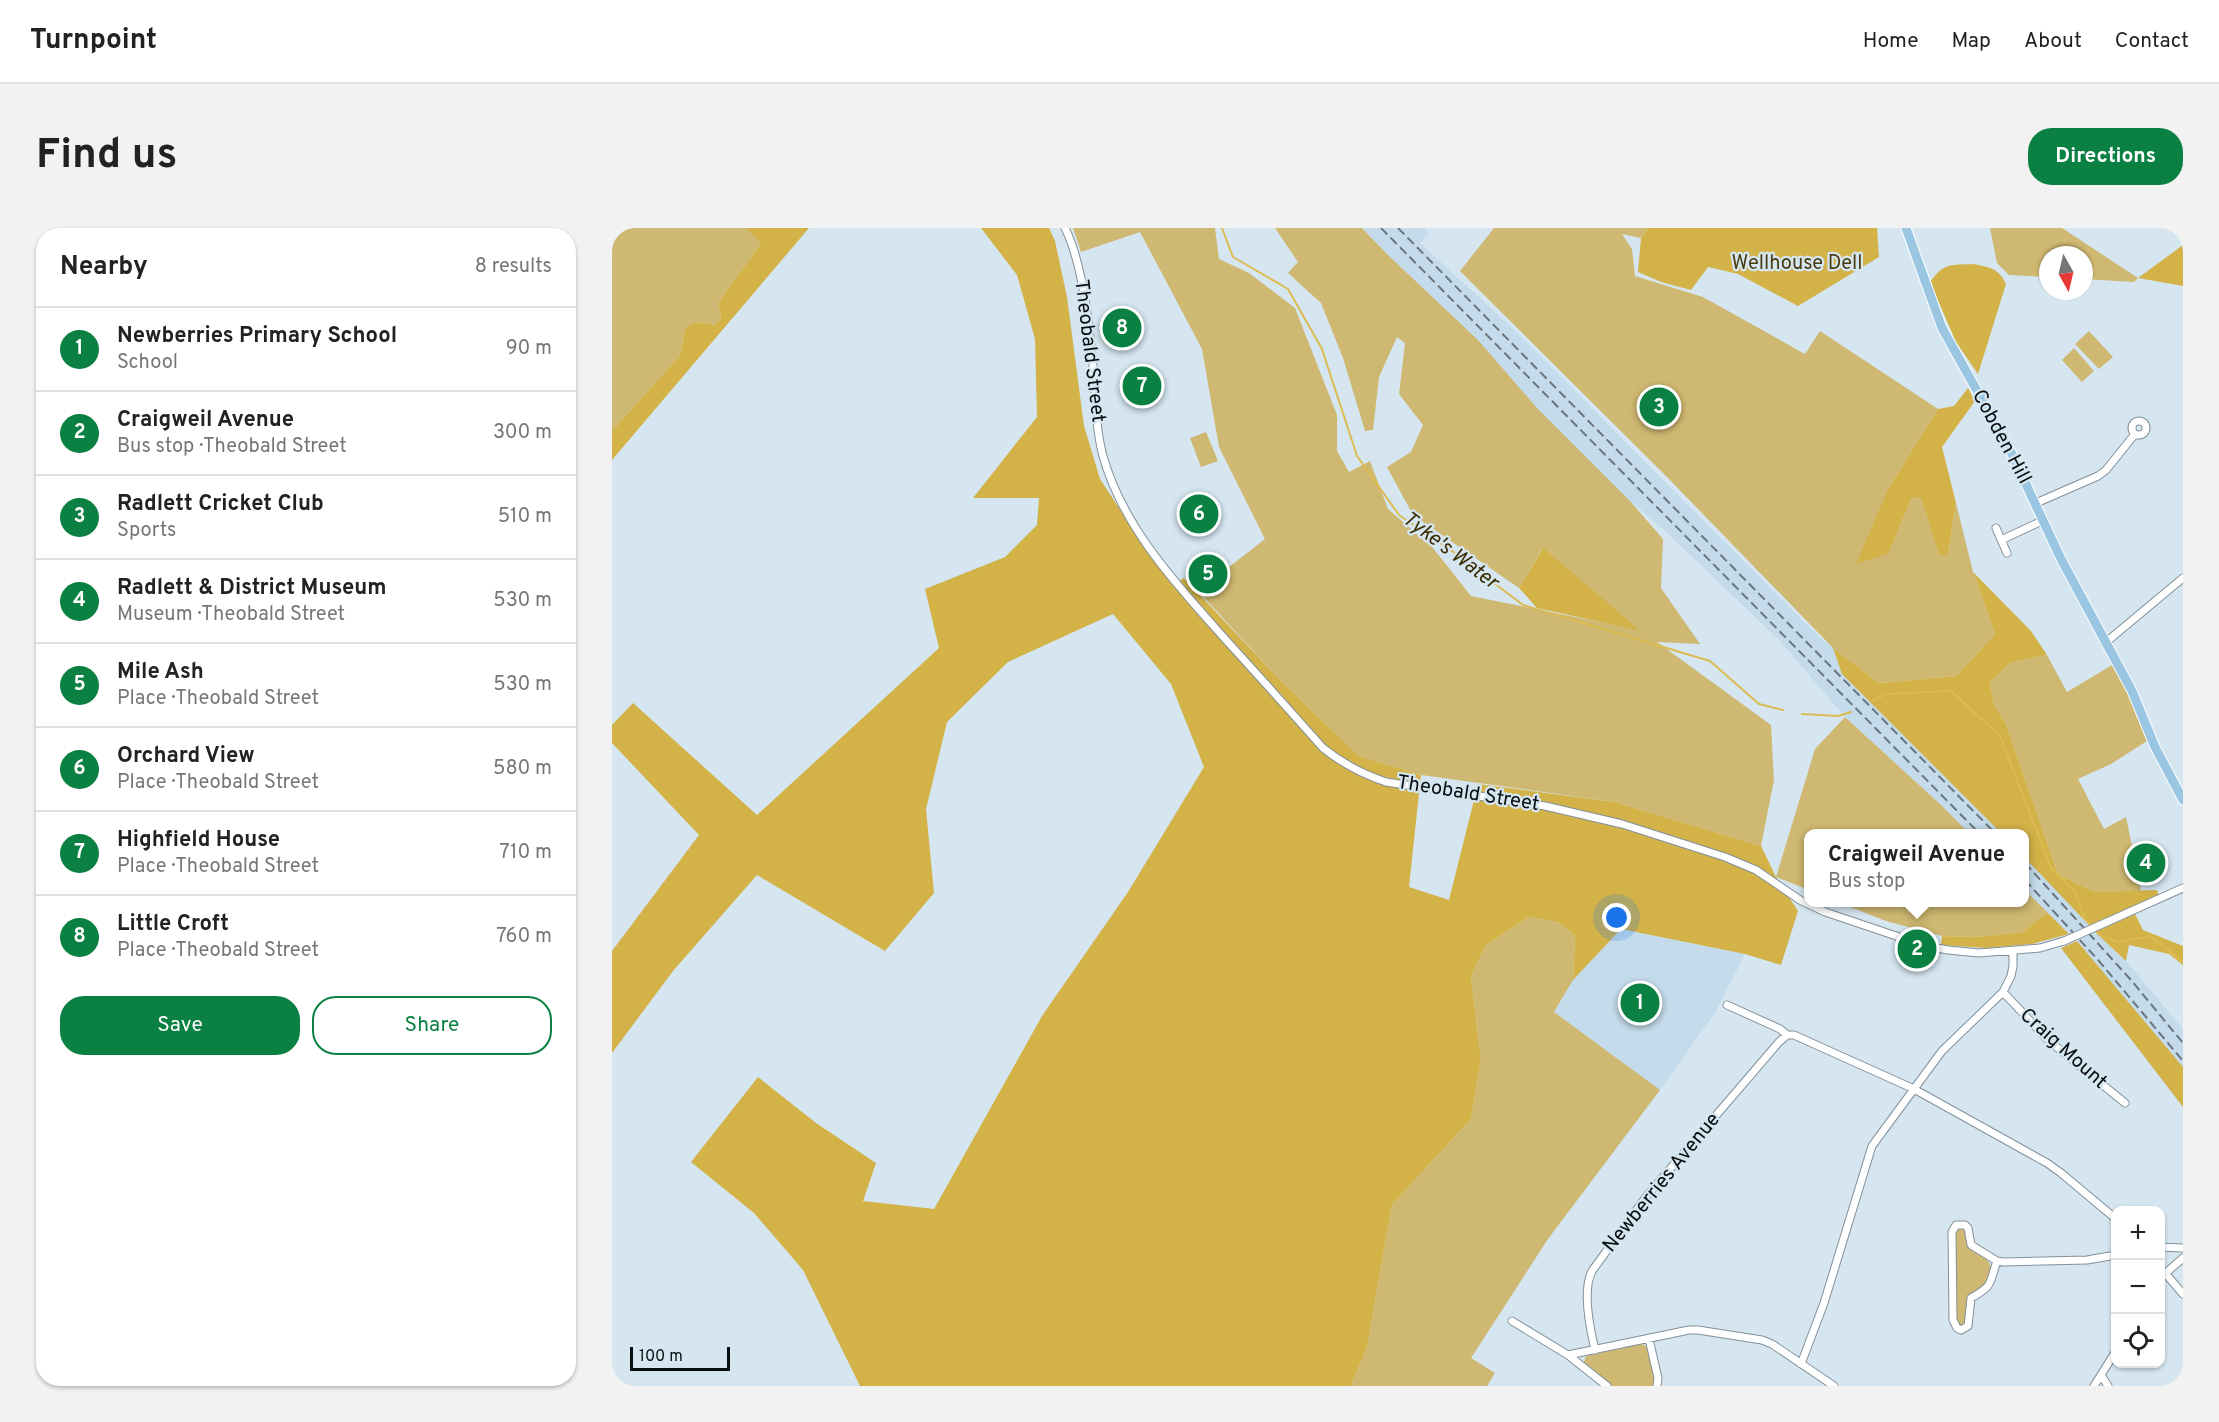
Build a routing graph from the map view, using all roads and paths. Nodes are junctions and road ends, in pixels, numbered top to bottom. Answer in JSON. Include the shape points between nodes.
{"nodes":[{"id":1,"x":1065,"y":228,"type":"edge"},
{"id":2,"x":1906,"y":228,"type":"edge"},
{"id":3,"x":2135,"y":434,"type":"dead end"},
{"id":4,"x":2036,"y":503,"type":"junction"},
{"id":5,"x":2044,"y":520,"type":"junction"},
{"id":6,"x":1996,"y":528,"type":"dead end"},
{"id":7,"x":2001,"y":540,"type":"junction"},
{"id":8,"x":2007,"y":553,"type":"dead end"},
{"id":9,"x":2183,"y":578,"type":"edge"},
{"id":10,"x":2105,"y":643,"type":"junction"},
{"id":11,"x":2183,"y":800,"type":"edge"},
{"id":12,"x":2183,"y":888,"type":"edge"},
{"id":13,"x":1804,"y":902,"type":"edge"},
{"id":14,"x":1814,"y":907,"type":"edge"},
{"id":15,"x":2013,"y":951,"type":"junction"},
{"id":16,"x":2002,"y":992,"type":"junction"},
{"id":17,"x":1727,"y":1005,"type":"dead end"},
{"id":18,"x":1787,"y":1035,"type":"junction"},
{"id":19,"x":1914,"y":1089,"type":"junction"},
{"id":20,"x":2125,"y":1103,"type":"dead end"},
{"id":21,"x":2111,"y":1216,"type":"edge"},
{"id":22,"x":2165,"y":1247,"type":"edge"},
{"id":23,"x":2183,"y":1248,"type":"edge"},
{"id":24,"x":2111,"y":1257,"type":"edge"},
{"id":25,"x":2183,"y":1258,"type":"edge"},
{"id":26,"x":1997,"y":1261,"type":"junction"},
{"id":27,"x":2165,"y":1273,"type":"edge"},
{"id":28,"x":2165,"y":1277,"type":"edge"},
{"id":29,"x":2183,"y":1294,"type":"edge"},
{"id":30,"x":1512,"y":1321,"type":"dead end"},
{"id":31,"x":1649,"y":1339,"type":"junction"},
{"id":32,"x":1595,"y":1350,"type":"junction"},
{"id":33,"x":1568,"y":1355,"type":"junction"},
{"id":34,"x":2111,"y":1358,"type":"edge"},
{"id":35,"x":1801,"y":1364,"type":"junction"},
{"id":36,"x":2101,"y":1375,"type":"junction"},
{"id":37,"x":1607,"y":1386,"type":"edge"},
{"id":38,"x":1657,"y":1386,"type":"edge"},
{"id":39,"x":1834,"y":1386,"type":"edge"},
{"id":40,"x":2094,"y":1386,"type":"edge"},
{"id":41,"x":2108,"y":1386,"type":"edge"}],
"edges":[{"from":1,"to":13,"type":"street","name":"Theobald Street","via":[[1078,268],[1093,360],[1098,425],[1112,483],[1125,509],[1176,583],[1323,748],[1360,772],[1386,782],[1574,812],[1693,846],[1756,870]]},
{"from":2,"to":4,"type":"main road","name":"Cobden Hill","via":[[1942,328]]},
{"from":3,"to":4,"type":"street","via":[[2098,476]]},
{"from":4,"to":5,"type":"main road","name":"Cobden Hill"},
{"from":5,"to":7,"type":"street"},
{"from":5,"to":10,"type":"main road","name":"Cobden Hill"},
{"from":6,"to":7,"type":"street"},
{"from":7,"to":8,"type":"street"},
{"from":9,"to":10,"type":"street"},
{"from":10,"to":11,"type":"main road","name":"Cobden Hill"},
{"from":12,"to":15,"type":"street","name":"Theobald Street","bridge":true,"via":[[2064,941]]},
{"from":14,"to":15,"type":"street","name":"Theobald Street","via":[[1948,951]]},
{"from":15,"to":16,"type":"street","via":[[2011,976]]},
{"from":16,"to":19,"type":"street","via":[[1954,1038]]},
{"from":16,"to":20,"type":"street","name":"Craig Mount","via":[[2048,1040]]},
{"from":17,"to":18,"type":"street"},
{"from":18,"to":19,"type":"street"},
{"from":18,"to":32,"type":"street","name":"Newberries Avenue","via":[[1646,1197],[1592,1271],[1588,1319]]},
{"from":19,"to":21,"type":"street","via":[[2047,1163]]},
{"from":19,"to":35,"type":"street","via":[[1872,1146]]},
{"from":22,"to":23,"type":"street"},
{"from":24,"to":26,"type":"street","via":[[2056,1262]]},
{"from":25,"to":27,"type":"street"},
{"from":26,"to":26,"type":"street","via":[[1986,1290],[1971,1298],[1968,1326],[1957,1328],[1953,1320],[1953,1228],[1965,1224],[1971,1245]]},
{"from":28,"to":29,"type":"street"},
{"from":30,"to":33,"type":"street"},
{"from":31,"to":32,"type":"street"},
{"from":31,"to":35,"type":"street","via":[[1689,1330],[1762,1340]]},
{"from":31,"to":38,"type":"street"},
{"from":32,"to":33,"type":"street"},
{"from":33,"to":37,"type":"street"},
{"from":34,"to":36,"type":"street"},
{"from":35,"to":39,"type":"street"},
{"from":36,"to":40,"type":"street"},
{"from":36,"to":41,"type":"street"}]}
